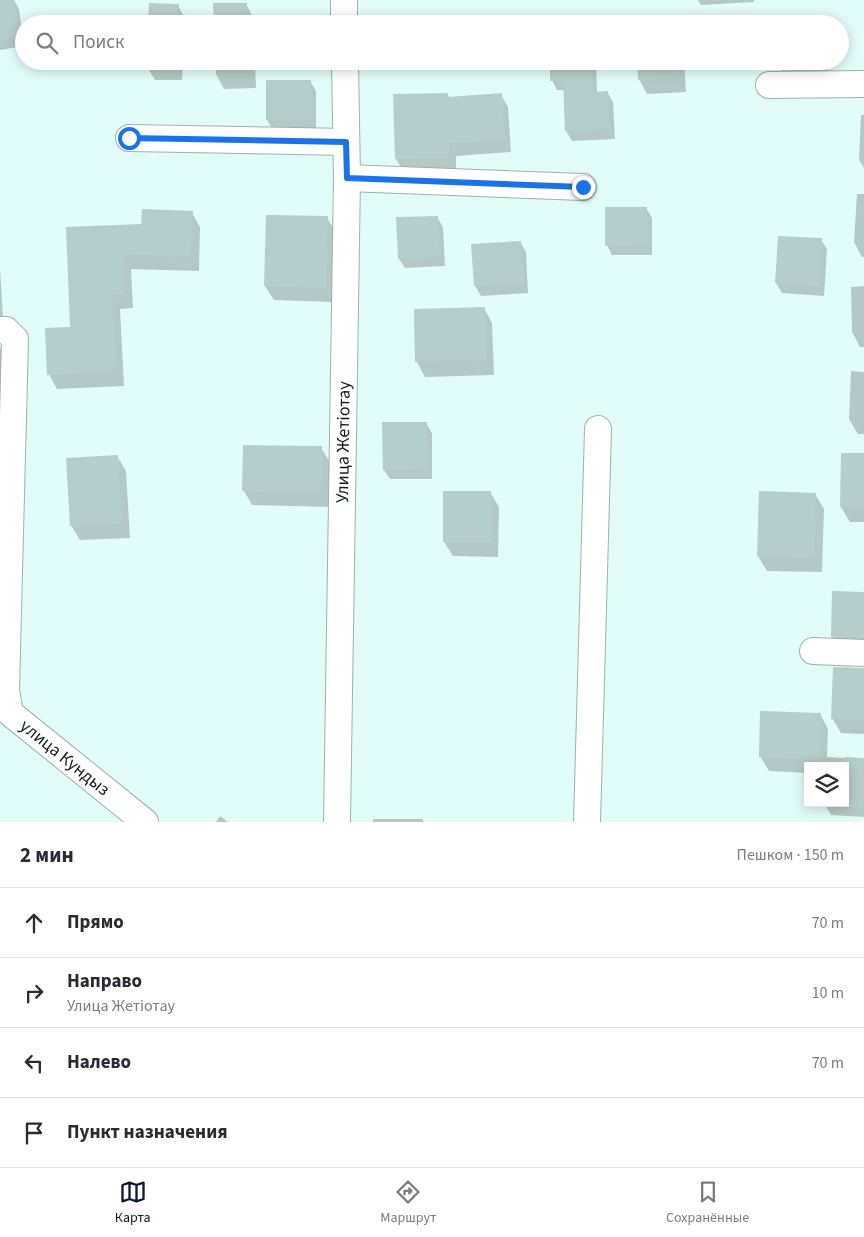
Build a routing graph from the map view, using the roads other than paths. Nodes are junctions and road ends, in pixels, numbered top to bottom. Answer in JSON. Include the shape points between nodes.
{"nodes":[{"id":1,"x":344,"y":0,"type":"edge"},
{"id":2,"x":344,"y":15,"type":"edge"},
{"id":3,"x":345,"y":70,"type":"edge"},
{"id":4,"x":864,"y":84,"type":"edge"},
{"id":5,"x":768,"y":85,"type":"dead end"},
{"id":6,"x":129,"y":138,"type":"dead end"},
{"id":7,"x":346,"y":142,"type":"junction"},
{"id":8,"x":347,"y":178,"type":"junction"},
{"id":9,"x":583,"y":187,"type":"dead end"},
{"id":10,"x":0,"y":330,"type":"edge"},
{"id":11,"x":598,"y":429,"type":"dead end"},
{"id":12,"x":813,"y":651,"type":"dead end"},
{"id":13,"x":864,"y":652,"type":"edge"},
{"id":14,"x":145,"y":822,"type":"edge"},
{"id":15,"x":337,"y":822,"type":"edge"},
{"id":16,"x":587,"y":822,"type":"edge"}],
"edges":[{"from":1,"to":2,"type":"street"},
{"from":3,"to":7,"type":"street","name":"Улица Жетіотау"},
{"from":4,"to":5,"type":"street"},
{"from":6,"to":7,"type":"street"},
{"from":7,"to":8,"type":"street","name":"Улица Жетіотау"},
{"from":8,"to":9,"type":"street"},
{"from":8,"to":15,"type":"street","name":"Улица Жетіотау"},
{"from":10,"to":14,"type":"street","name":"улица Кундыз","via":[[6,330],[15,339],[6,690],[10,713]]},
{"from":11,"to":16,"type":"street"},
{"from":12,"to":13,"type":"street"}]}
